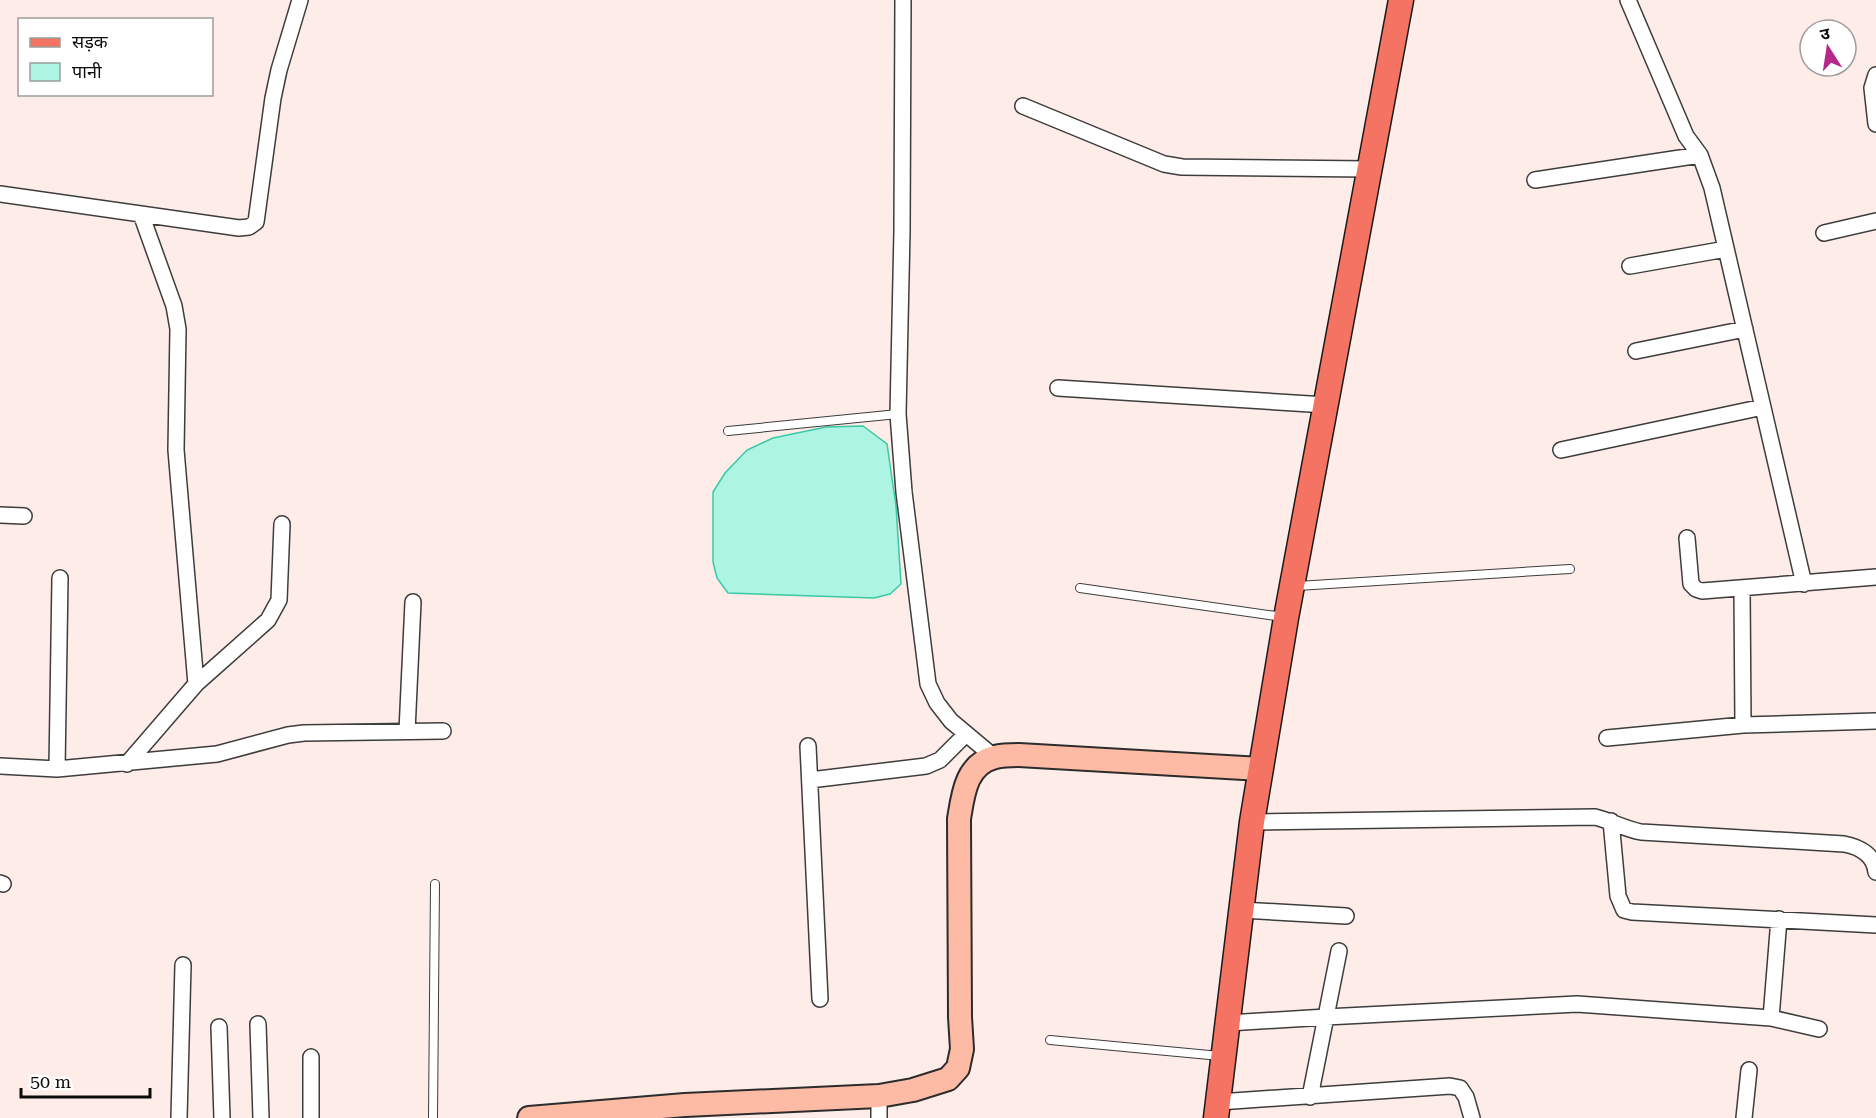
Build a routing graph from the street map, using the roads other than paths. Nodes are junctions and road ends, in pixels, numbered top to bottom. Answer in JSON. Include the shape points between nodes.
{"nodes":[{"id":1,"x":300,"y":0,"type":"edge"},
{"id":2,"x":903,"y":0,"type":"edge"},
{"id":3,"x":1401,"y":0,"type":"edge"},
{"id":4,"x":1628,"y":0,"type":"edge"},
{"id":5,"x":1876,"y":75,"type":"edge"},
{"id":6,"x":1023,"y":106,"type":"dead end"},
{"id":7,"x":1876,"y":124,"type":"edge"},
{"id":8,"x":1700,"y":155,"type":"junction"},
{"id":9,"x":1370,"y":169,"type":"junction"},
{"id":10,"x":1535,"y":180,"type":"dead end"},
{"id":11,"x":0,"y":194,"type":"edge"},
{"id":12,"x":141,"y":214,"type":"junction"},
{"id":13,"x":1876,"y":221,"type":"edge"},
{"id":14,"x":1824,"y":233,"type":"dead end"},
{"id":15,"x":1726,"y":249,"type":"junction"},
{"id":16,"x":1630,"y":266,"type":"dead end"},
{"id":17,"x":1745,"y":329,"type":"junction"},
{"id":18,"x":1636,"y":351,"type":"dead end"},
{"id":19,"x":1058,"y":388,"type":"dead end"},
{"id":20,"x":1326,"y":405,"type":"junction"},
{"id":21,"x":1763,"y":407,"type":"junction"},
{"id":22,"x":898,"y":414,"type":"junction"},
{"id":23,"x":728,"y":431,"type":"dead end"},
{"id":24,"x":1561,"y":450,"type":"dead end"},
{"id":25,"x":0,"y":515,"type":"edge"},
{"id":26,"x":24,"y":516,"type":"dead end"},
{"id":27,"x":282,"y":524,"type":"dead end"},
{"id":28,"x":1687,"y":538,"type":"dead end"},
{"id":29,"x":1570,"y":569,"type":"dead end"},
{"id":30,"x":1876,"y":577,"type":"edge"},
{"id":31,"x":60,"y":578,"type":"dead end"},
{"id":32,"x":1804,"y":584,"type":"junction"},
{"id":33,"x":1292,"y":586,"type":"junction"},
{"id":34,"x":1080,"y":588,"type":"dead end"},
{"id":35,"x":1742,"y":589,"type":"junction"},
{"id":36,"x":412,"y":602,"type":"dead end"},
{"id":37,"x":1286,"y":618,"type":"junction"},
{"id":38,"x":196,"y":684,"type":"junction"},
{"id":39,"x":1876,"y":722,"type":"edge"},
{"id":40,"x":1743,"y":725,"type":"junction"},
{"id":41,"x":443,"y":731,"type":"dead end"},
{"id":42,"x":407,"y":732,"type":"junction"},
{"id":43,"x":966,"y":734,"type":"junction"},
{"id":44,"x":1607,"y":738,"type":"dead end"},
{"id":45,"x":808,"y":746,"type":"dead end"},
{"id":46,"x":994,"y":757,"type":"junction"},
{"id":47,"x":127,"y":764,"type":"junction"},
{"id":48,"x":0,"y":766,"type":"edge"},
{"id":49,"x":57,"y":770,"type":"junction"},
{"id":50,"x":1261,"y":770,"type":"junction"},
{"id":51,"x":810,"y":780,"type":"junction"},
{"id":52,"x":1611,"y":821,"type":"junction"},
{"id":53,"x":1252,"y":822,"type":"junction"},
{"id":54,"x":1876,"y":863,"type":"edge"},
{"id":55,"x":435,"y":884,"type":"dead end"},
{"id":56,"x":1242,"y":910,"type":"junction"},
{"id":57,"x":1346,"y":916,"type":"dead end"},
{"id":58,"x":1779,"y":919,"type":"junction"},
{"id":59,"x":1876,"y":925,"type":"edge"},
{"id":60,"x":1339,"y":951,"type":"dead end"},
{"id":61,"x":183,"y":965,"type":"dead end"},
{"id":62,"x":820,"y":999,"type":"dead end"},
{"id":63,"x":1326,"y":1017,"type":"junction"},
{"id":64,"x":1771,"y":1018,"type":"junction"},
{"id":65,"x":1228,"y":1023,"type":"junction"},
{"id":66,"x":258,"y":1024,"type":"dead end"},
{"id":67,"x":219,"y":1027,"type":"dead end"},
{"id":68,"x":1819,"y":1029,"type":"dead end"},
{"id":69,"x":1050,"y":1040,"type":"dead end"},
{"id":70,"x":1224,"y":1056,"type":"junction"},
{"id":71,"x":311,"y":1057,"type":"dead end"},
{"id":72,"x":1749,"y":1070,"type":"dead end"},
{"id":73,"x":1310,"y":1096,"type":"junction"},
{"id":74,"x":879,"y":1107,"type":"edge"},
{"id":75,"x":742,"y":1110,"type":"edge"},
{"id":76,"x":1218,"y":1110,"type":"edge"},
{"id":77,"x":658,"y":1112,"type":"edge"},
{"id":78,"x":179,"y":1118,"type":"edge"},
{"id":79,"x":222,"y":1118,"type":"edge"},
{"id":80,"x":261,"y":1118,"type":"edge"},
{"id":81,"x":312,"y":1118,"type":"edge"},
{"id":82,"x":433,"y":1118,"type":"edge"},
{"id":83,"x":530,"y":1118,"type":"edge"},
{"id":84,"x":1472,"y":1118,"type":"edge"},
{"id":85,"x":1744,"y":1118,"type":"edge"}],
"edges":[{"from":1,"to":12,"type":"street","via":[[273,98],[256,222],[238,228]]},
{"from":2,"to":22,"type":"street"},
{"from":3,"to":9,"type":"main road"},
{"from":4,"to":8,"type":"street","via":[[1686,136]]},
{"from":5,"to":7,"type":"street","via":[[1872,88]]},
{"from":6,"to":9,"type":"street","via":[[1164,164]]},
{"from":8,"to":10,"type":"street"},
{"from":8,"to":15,"type":"street"},
{"from":9,"to":20,"type":"main road"},
{"from":11,"to":12,"type":"street"},
{"from":12,"to":38,"type":"street","via":[[174,306],[178,329],[176,450]]},
{"from":13,"to":14,"type":"street"},
{"from":15,"to":16,"type":"street"},
{"from":15,"to":17,"type":"street"},
{"from":17,"to":18,"type":"street"},
{"from":17,"to":21,"type":"street"},
{"from":19,"to":20,"type":"street"},
{"from":20,"to":33,"type":"main road"},
{"from":21,"to":24,"type":"street"},
{"from":21,"to":32,"type":"street"},
{"from":22,"to":23,"type":"lane"},
{"from":22,"to":43,"type":"street","via":[[928,684],[937,703]]},
{"from":25,"to":26,"type":"street"},
{"from":27,"to":38,"type":"street","via":[[279,600],[274,612]]},
{"from":28,"to":35,"type":"street","via":[[1691,584],[1696,590]]},
{"from":29,"to":33,"type":"lane"},
{"from":30,"to":32,"type":"street"},
{"from":31,"to":49,"type":"street"},
{"from":32,"to":35,"type":"street"},
{"from":33,"to":37,"type":"main road"},
{"from":34,"to":37,"type":"lane"},
{"from":35,"to":40,"type":"street"},
{"from":36,"to":42,"type":"street"},
{"from":37,"to":50,"type":"main road"},
{"from":38,"to":47,"type":"street"},
{"from":39,"to":40,"type":"street"},
{"from":40,"to":44,"type":"street"},
{"from":41,"to":42,"type":"street"},
{"from":42,"to":47,"type":"street","via":[[304,733],[216,754]]},
{"from":43,"to":46,"type":"street"},
{"from":43,"to":51,"type":"street","via":[[940,760],[926,766]]},
{"from":45,"to":51,"type":"street"},
{"from":46,"to":50,"type":"main road","via":[[1019,754]]},
{"from":46,"to":74,"type":"main road","via":[[974,769],[964,788],[959,819],[962,1049],[958,1068],[948,1079]]},
{"from":47,"to":49,"type":"street"},
{"from":48,"to":49,"type":"street"},
{"from":50,"to":53,"type":"main road"},
{"from":51,"to":62,"type":"street"},
{"from":52,"to":53,"type":"street","via":[[1577,816]]},
{"from":52,"to":54,"type":"street","via":[[1641,832],[1844,844],[1857,847]]},
{"from":52,"to":58,"type":"street","via":[[1618,896],[1624,910]]},
{"from":53,"to":56,"type":"main road"},
{"from":55,"to":82,"type":"lane"},
{"from":56,"to":57,"type":"street"},
{"from":56,"to":65,"type":"main road"},
{"from":58,"to":59,"type":"street"},
{"from":58,"to":64,"type":"street"},
{"from":60,"to":63,"type":"street"},
{"from":61,"to":78,"type":"street"},
{"from":63,"to":64,"type":"street","via":[[1577,1004]]},
{"from":63,"to":65,"type":"street"},
{"from":63,"to":73,"type":"street"},
{"from":64,"to":68,"type":"street"},
{"from":65,"to":70,"type":"main road"},
{"from":66,"to":80,"type":"street"},
{"from":67,"to":79,"type":"street"},
{"from":69,"to":70,"type":"lane"},
{"from":70,"to":76,"type":"main road"},
{"from":71,"to":81,"type":"street"},
{"from":72,"to":85,"type":"street"},
{"from":73,"to":76,"type":"street"},
{"from":73,"to":84,"type":"street","via":[[1450,1086],[1460,1088]]},
{"from":74,"to":75,"type":"main road"},
{"from":75,"to":77,"type":"main road"},
{"from":77,"to":83,"type":"main road"}]}
